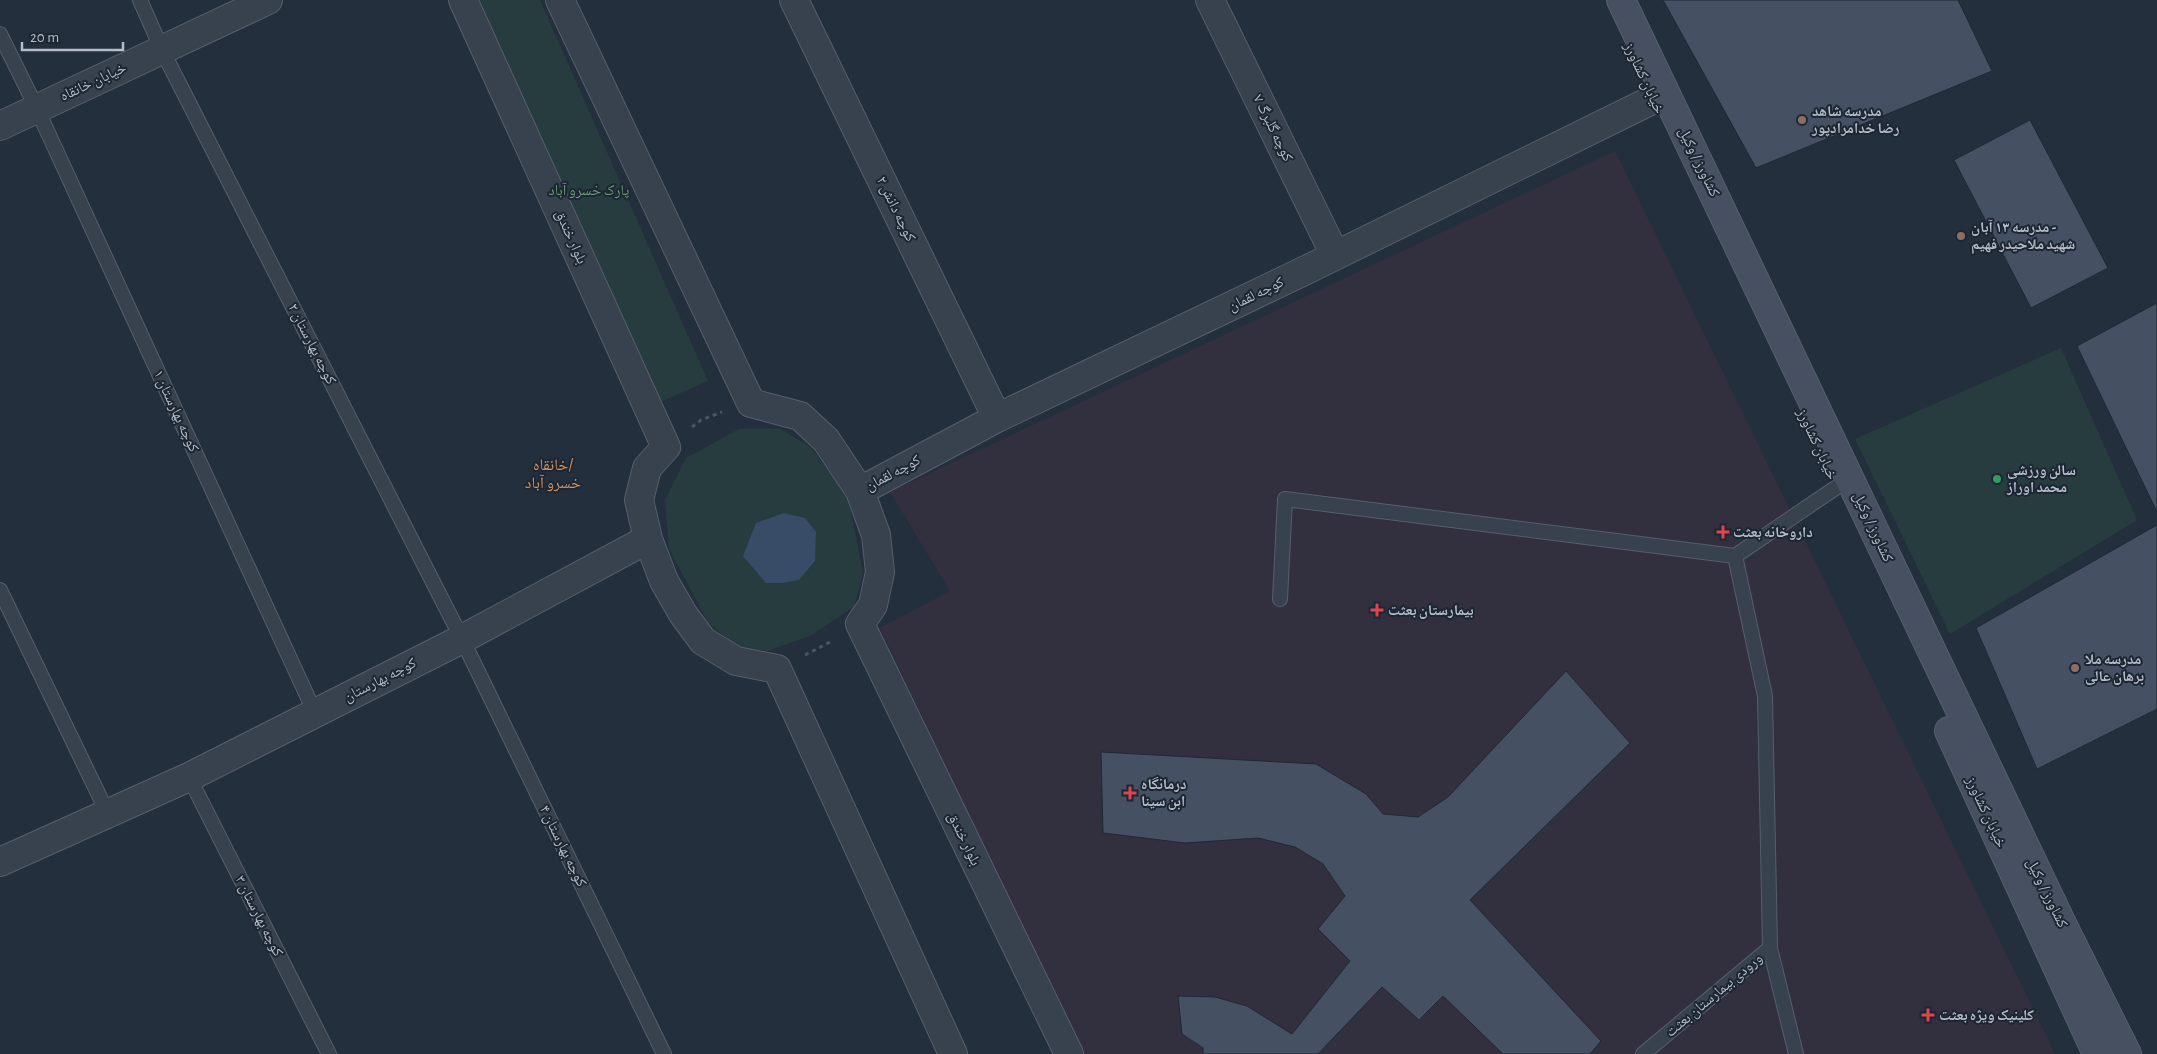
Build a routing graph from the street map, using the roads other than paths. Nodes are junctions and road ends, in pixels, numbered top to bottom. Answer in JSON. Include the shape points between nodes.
{"nodes":[{"id":1,"x":140,"y":0,"type":"edge"},
{"id":2,"x":268,"y":0,"type":"edge"},
{"id":3,"x":463,"y":0,"type":"edge"},
{"id":4,"x":560,"y":0,"type":"edge"},
{"id":5,"x":794,"y":0,"type":"edge"},
{"id":6,"x":1210,"y":0,"type":"edge"},
{"id":7,"x":1607,"y":0,"type":"edge"},
{"id":8,"x":1621,"y":0,"type":"edge"},
{"id":9,"x":0,"y":34,"type":"edge"},
{"id":10,"x":162,"y":50,"type":"junction"},
{"id":11,"x":1654,"y":99,"type":"junction"},
{"id":12,"x":36,"y":108,"type":"junction"},
{"id":13,"x":0,"y":126,"type":"edge"},
{"id":14,"x":1335,"y":255,"type":"junction"},
{"id":15,"x":997,"y":418,"type":"junction"},
{"id":16,"x":1837,"y":488,"type":"junction"},
{"id":17,"x":860,"y":491,"type":"junction"},
{"id":18,"x":648,"y":539,"type":"junction"},
{"id":19,"x":1735,"y":556,"type":"junction"},
{"id":20,"x":0,"y":590,"type":"edge"},
{"id":21,"x":1280,"y":599,"type":"dead end"},
{"id":22,"x":462,"y":639,"type":"junction"},
{"id":23,"x":315,"y":713,"type":"junction"},
{"id":24,"x":189,"y":777,"type":"junction"},
{"id":25,"x":108,"y":814,"type":"junction"},
{"id":26,"x":0,"y":862,"type":"edge"},
{"id":27,"x":1770,"y":948,"type":"junction"},
{"id":28,"x":330,"y":1054,"type":"edge"},
{"id":29,"x":664,"y":1054,"type":"edge"},
{"id":30,"x":953,"y":1054,"type":"edge"},
{"id":31,"x":1069,"y":1054,"type":"edge"},
{"id":32,"x":1643,"y":1054,"type":"edge"},
{"id":33,"x":1796,"y":1054,"type":"edge"},
{"id":34,"x":2097,"y":1054,"type":"edge"},
{"id":35,"x":2127,"y":1054,"type":"edge"}],
"edges":[{"from":1,"to":10,"type":"lane","name":"کوچه بهارستان ۲"},
{"from":2,"to":10,"type":"street","name":"خیابان خانقاه"},
{"from":3,"to":18,"type":"street","name":"بلوار خندق","via":[[666,447],[647,468],[639,500]]},
{"from":4,"to":17,"type":"street","via":[[751,402],[800,416],[826,440]]},
{"from":5,"to":15,"type":"street","name":"کوچه دانش ۲"},
{"from":6,"to":14,"type":"street","name":"کوچه گلبرگ ۷"},
{"from":7,"to":11,"type":"street","name":"خیابان کشاورز"},
{"from":8,"to":35,"type":"street","name":"کشاورز / وکیل"},
{"from":9,"to":12,"type":"lane","name":"کوچه بهارستان ۱"},
{"from":10,"to":12,"type":"street","name":"خیابان خانقاه"},
{"from":10,"to":22,"type":"lane","name":"کوچه بهارستان ۲"},
{"from":11,"to":14,"type":"street","name":"کوچه لقمان"},
{"from":11,"to":16,"type":"street","name":"خیابان کشاورز"},
{"from":12,"to":13,"type":"street","name":"خیابان خانقاه"},
{"from":12,"to":23,"type":"lane","name":"کوچه بهارستان ۱"},
{"from":14,"to":15,"type":"street","name":"کوچه لقمان"},
{"from":15,"to":17,"type":"street","name":"کوچه لقمان"},
{"from":16,"to":19,"type":"lane"},
{"from":16,"to":34,"type":"street","name":"خیابان کشاورز"},
{"from":17,"to":31,"type":"street","name":"بلوار خندق","via":[[876,535],[880,572],[873,605],[860,624]]},
{"from":18,"to":22,"type":"street","name":"کوچه بهارستان"},
{"from":18,"to":30,"type":"street","via":[[664,581],[703,641],[736,661],[777,669]]},
{"from":19,"to":21,"type":"lane","via":[[1285,499]]},
{"from":19,"to":27,"type":"lane","via":[[1766,696]]},
{"from":20,"to":25,"type":"lane"},
{"from":22,"to":23,"type":"street","name":"کوچه بهارستان"},
{"from":22,"to":29,"type":"lane","name":"کوچه بهارستان ۴"},
{"from":23,"to":24,"type":"street","name":"کوچه بهارستان"},
{"from":24,"to":25,"type":"street","name":"کوچه بهارستان"},
{"from":24,"to":28,"type":"lane","name":"کوچه بهارستان ۳"},
{"from":25,"to":26,"type":"street","name":"کوچه بهارستان"},
{"from":27,"to":32,"type":"lane","name":"ورودی بیمارستان بعثت"},
{"from":27,"to":33,"type":"lane","name":"ورودی بیمارستان بعثت"}]}
